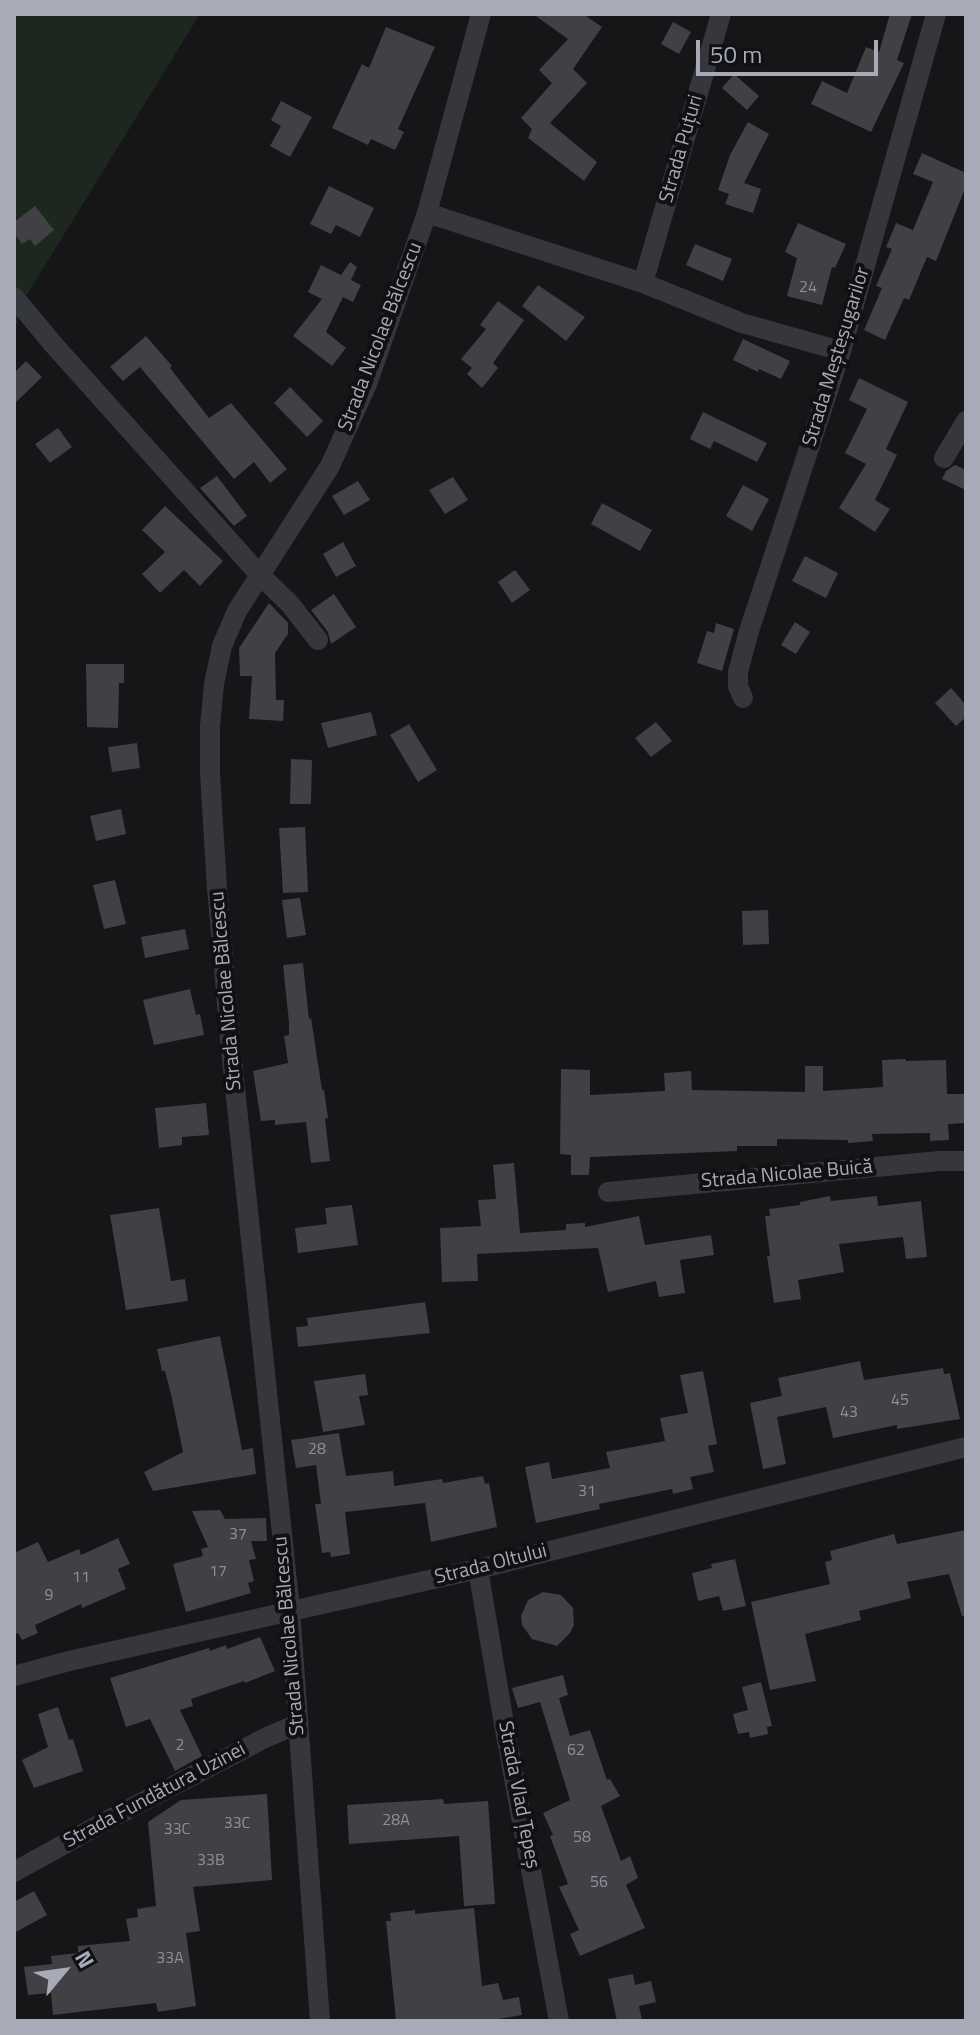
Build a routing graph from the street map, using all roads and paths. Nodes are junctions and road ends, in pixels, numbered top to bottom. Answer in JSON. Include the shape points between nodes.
{"nodes":[{"id":1,"x":481,"y":14,"type":"edge"},
{"id":2,"x":721,"y":14,"type":"edge"},
{"id":3,"x":936,"y":14,"type":"edge"},
{"id":4,"x":427,"y":213,"type":"junction"},
{"id":5,"x":643,"y":283,"type":"junction"},
{"id":6,"x":14,"y":297,"type":"edge"},
{"id":7,"x":841,"y":351,"type":"junction"},
{"id":8,"x":966,"y":421,"type":"edge"},
{"id":9,"x":944,"y":458,"type":"dead end"},
{"id":10,"x":259,"y":574,"type":"junction"},
{"id":11,"x":318,"y":640,"type":"dead end"},
{"id":12,"x":743,"y":698,"type":"dead end"},
{"id":13,"x":966,"y":1161,"type":"edge"},
{"id":14,"x":608,"y":1192,"type":"dead end"},
{"id":15,"x":966,"y":1447,"type":"edge"},
{"id":16,"x":478,"y":1569,"type":"junction"},
{"id":17,"x":290,"y":1610,"type":"junction"},
{"id":18,"x":14,"y":1676,"type":"edge"},
{"id":19,"x":298,"y":1724,"type":"junction"},
{"id":20,"x":14,"y":1872,"type":"edge"},
{"id":21,"x":320,"y":2021,"type":"edge"},
{"id":22,"x":559,"y":2021,"type":"edge"}],
"edges":[{"from":1,"to":4,"type":"street","name":"Strada Nicolae Bălcescu"},
{"from":2,"to":5,"type":"street","name":"Strada Puțuri"},
{"from":3,"to":7,"type":"street","name":"Strada Meșteșugarilor"},
{"from":4,"to":5,"type":"street"},
{"from":4,"to":10,"type":"street","name":"Strada Nicolae Bălcescu","via":[[348,427],[301,514]]},
{"from":5,"to":7,"type":"street","via":[[742,323]]},
{"from":6,"to":10,"type":"street"},
{"from":7,"to":12,"type":"street","name":"Strada Meșteșugarilor","via":[[749,631],[738,672]]},
{"from":8,"to":9,"type":"street"},
{"from":10,"to":11,"type":"street"},
{"from":10,"to":17,"type":"street","name":"Strada Nicolae Bălcescu","via":[[222,646],[213,698],[210,774],[231,1050]]},
{"from":13,"to":14,"type":"street","name":"Strada Nicolae Buică"},
{"from":15,"to":16,"type":"street","name":"Strada Oltului"},
{"from":16,"to":17,"type":"street","name":"Strada Oltului"},
{"from":16,"to":22,"type":"street","name":"Strada Vlad Țepeș"},
{"from":17,"to":18,"type":"street","name":"Strada Oltului"},
{"from":17,"to":19,"type":"street","name":"Strada Nicolae Bălcescu"},
{"from":19,"to":20,"type":"street","name":"Strada Fundătura Uzinei"},
{"from":19,"to":21,"type":"street","name":"Strada Nicolae Bălcescu"}]}
